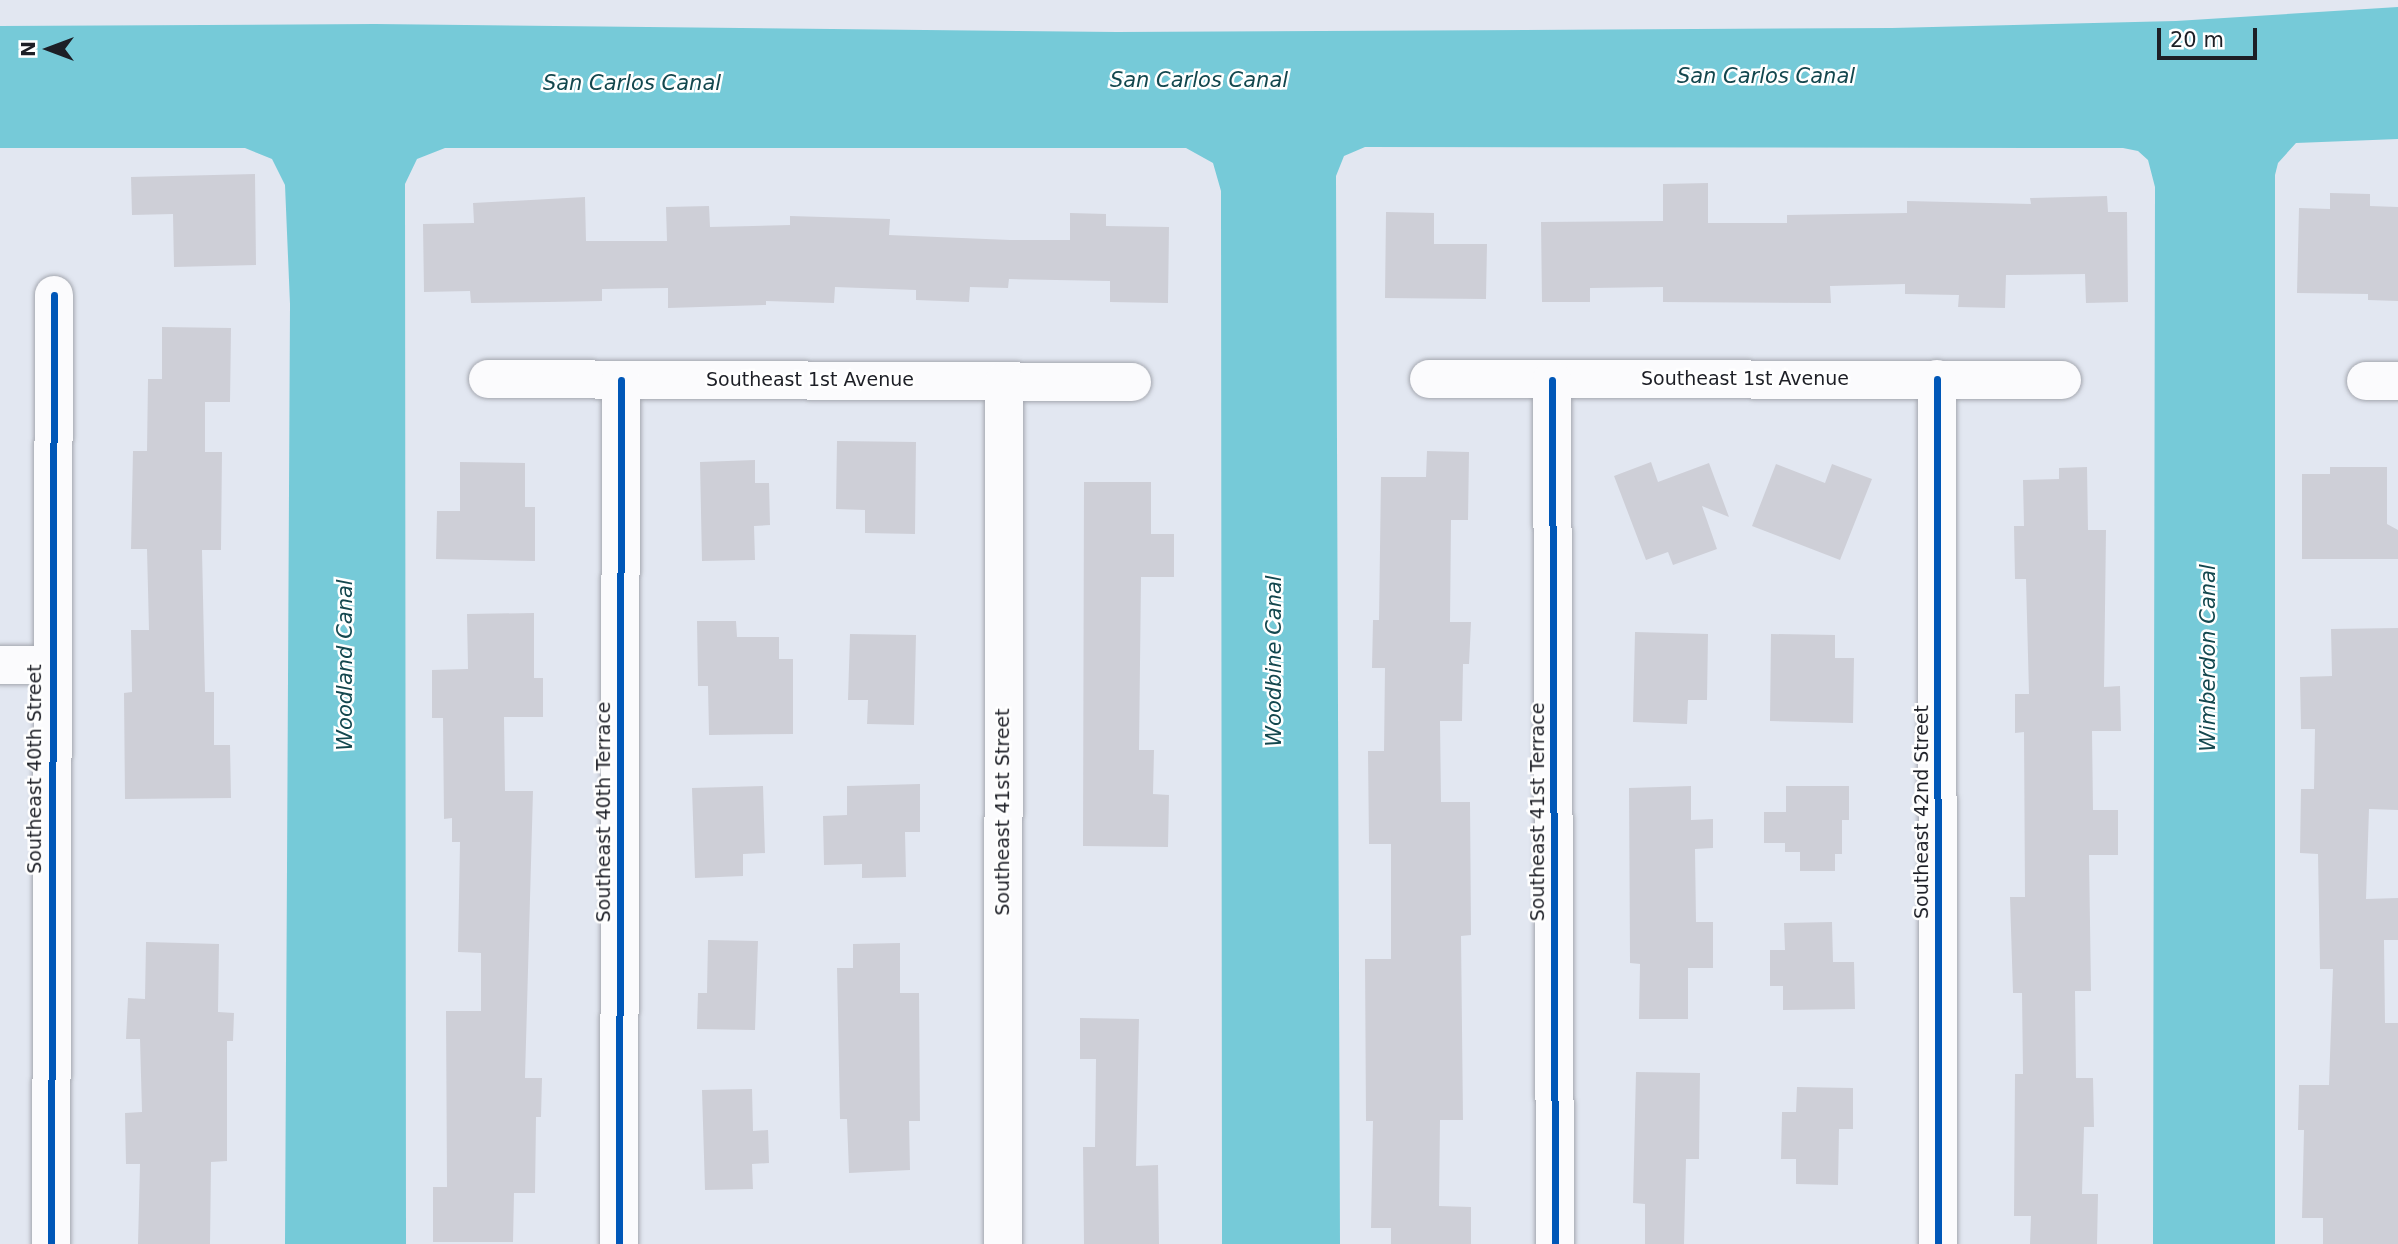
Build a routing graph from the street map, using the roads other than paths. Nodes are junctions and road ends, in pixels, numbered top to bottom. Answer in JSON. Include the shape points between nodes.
{"nodes":[{"id":1,"x":54,"y":295,"type":"dead end"},
{"id":2,"x":488,"y":379,"type":"dead end"},
{"id":3,"x":1429,"y":379,"type":"dead end"},
{"id":4,"x":1937,"y":379,"type":"junction"},
{"id":5,"x":621,"y":380,"type":"junction"},
{"id":6,"x":1004,"y":380,"type":"junction"},
{"id":7,"x":1552,"y":380,"type":"junction"},
{"id":8,"x":2062,"y":380,"type":"dead end"},
{"id":9,"x":1132,"y":382,"type":"dead end"},
{"id":10,"x":0,"y":664,"type":"edge"},
{"id":11,"x":52,"y":664,"type":"junction"},
{"id":12,"x":51,"y":1244,"type":"edge"},
{"id":13,"x":619,"y":1244,"type":"edge"},
{"id":14,"x":1003,"y":1244,"type":"edge"},
{"id":15,"x":1555,"y":1244,"type":"edge"},
{"id":16,"x":1938,"y":1244,"type":"edge"}],
"edges":[{"from":1,"to":11,"type":"street","name":"Southeast 40th Street"},
{"from":2,"to":5,"type":"street","name":"Southeast 1st Avenue"},
{"from":3,"to":7,"type":"street","name":"Southeast 1st Avenue"},
{"from":4,"to":7,"type":"street","name":"Southeast 1st Avenue"},
{"from":4,"to":8,"type":"street","name":"Southeast 1st Avenue"},
{"from":4,"to":16,"type":"street","name":"Southeast 42nd Street"},
{"from":5,"to":6,"type":"street","name":"Southeast 1st Avenue"},
{"from":5,"to":13,"type":"street","name":"Southeast 40th Terrace"},
{"from":6,"to":9,"type":"street","name":"Southeast 1st Avenue"},
{"from":6,"to":14,"type":"street","name":"Southeast 41st Street"},
{"from":7,"to":15,"type":"street","name":"Southeast 41st Terrace"},
{"from":10,"to":11,"type":"street"},
{"from":11,"to":12,"type":"street","name":"Southeast 40th Street"}]}
